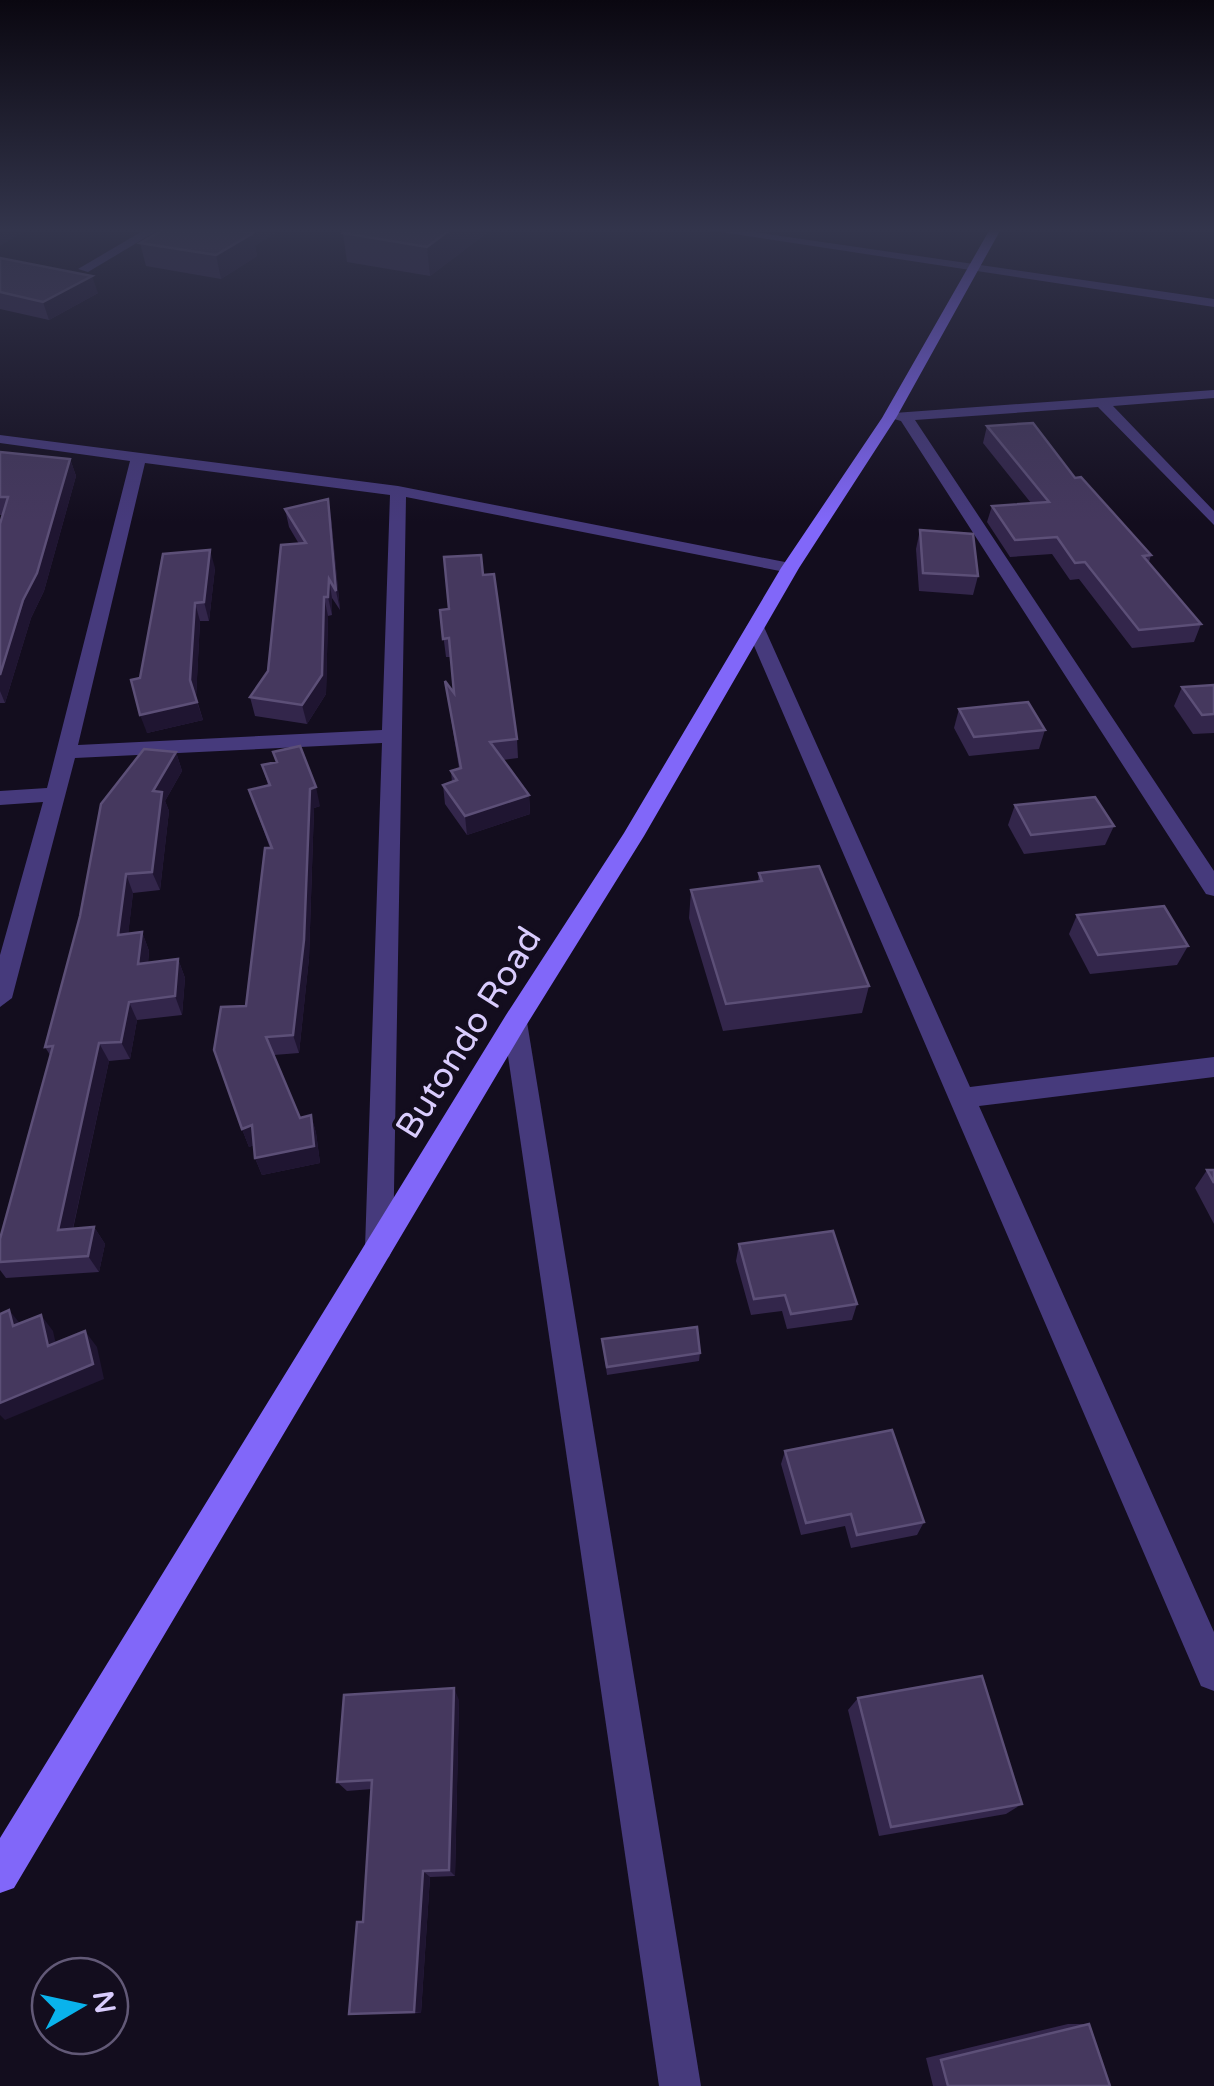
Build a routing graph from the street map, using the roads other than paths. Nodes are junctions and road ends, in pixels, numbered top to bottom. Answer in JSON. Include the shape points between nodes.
{"nodes":[{"id":1,"x":944,"y":326,"type":"edge"},
{"id":2,"x":1214,"y":394,"type":"edge"},
{"id":3,"x":1103,"y":404,"type":"junction"},
{"id":4,"x":898,"y":417,"type":"junction"},
{"id":5,"x":0,"y":439,"type":"edge"},
{"id":6,"x":138,"y":460,"type":"junction"},
{"id":7,"x":398,"y":492,"type":"junction"},
{"id":8,"x":1214,"y":520,"type":"edge"},
{"id":9,"x":790,"y":568,"type":"junction"},
{"id":10,"x":755,"y":627,"type":"junction"},
{"id":11,"x":389,"y":736,"type":"junction"},
{"id":12,"x":67,"y":752,"type":"junction"},
{"id":13,"x":56,"y":794,"type":"junction"},
{"id":14,"x":0,"y":798,"type":"edge"},
{"id":15,"x":1214,"y":888,"type":"edge"},
{"id":16,"x":0,"y":998,"type":"edge"},
{"id":17,"x":515,"y":1022,"type":"junction"},
{"id":18,"x":1214,"y":1066,"type":"edge"},
{"id":19,"x":961,"y":1098,"type":"junction"},
{"id":20,"x":379,"y":1248,"type":"junction"},
{"id":21,"x":1214,"y":1673,"type":"edge"},
{"id":22,"x":0,"y":1874,"type":"edge"},
{"id":23,"x":680,"y":2086,"type":"edge"}],
"edges":[{"from":1,"to":4,"type":"street","name":"Butondo Road"},
{"from":2,"to":3,"type":"street"},
{"from":3,"to":4,"type":"street"},
{"from":3,"to":8,"type":"street"},
{"from":4,"to":9,"type":"street","name":"Butondo Road"},
{"from":4,"to":15,"type":"street"},
{"from":5,"to":6,"type":"street"},
{"from":6,"to":7,"type":"street"},
{"from":6,"to":12,"type":"street"},
{"from":7,"to":9,"type":"street"},
{"from":7,"to":11,"type":"street"},
{"from":9,"to":10,"type":"street","name":"Butondo Road"},
{"from":10,"to":17,"type":"street","name":"Butondo Road"},
{"from":10,"to":19,"type":"street"},
{"from":11,"to":12,"type":"street"},
{"from":11,"to":20,"type":"street"},
{"from":12,"to":13,"type":"street"},
{"from":13,"to":14,"type":"street"},
{"from":13,"to":16,"type":"street"},
{"from":17,"to":20,"type":"street","name":"Butondo Road"},
{"from":17,"to":23,"type":"street"},
{"from":18,"to":19,"type":"street"},
{"from":19,"to":21,"type":"street"},
{"from":20,"to":22,"type":"street","name":"Butondo Road"}]}
